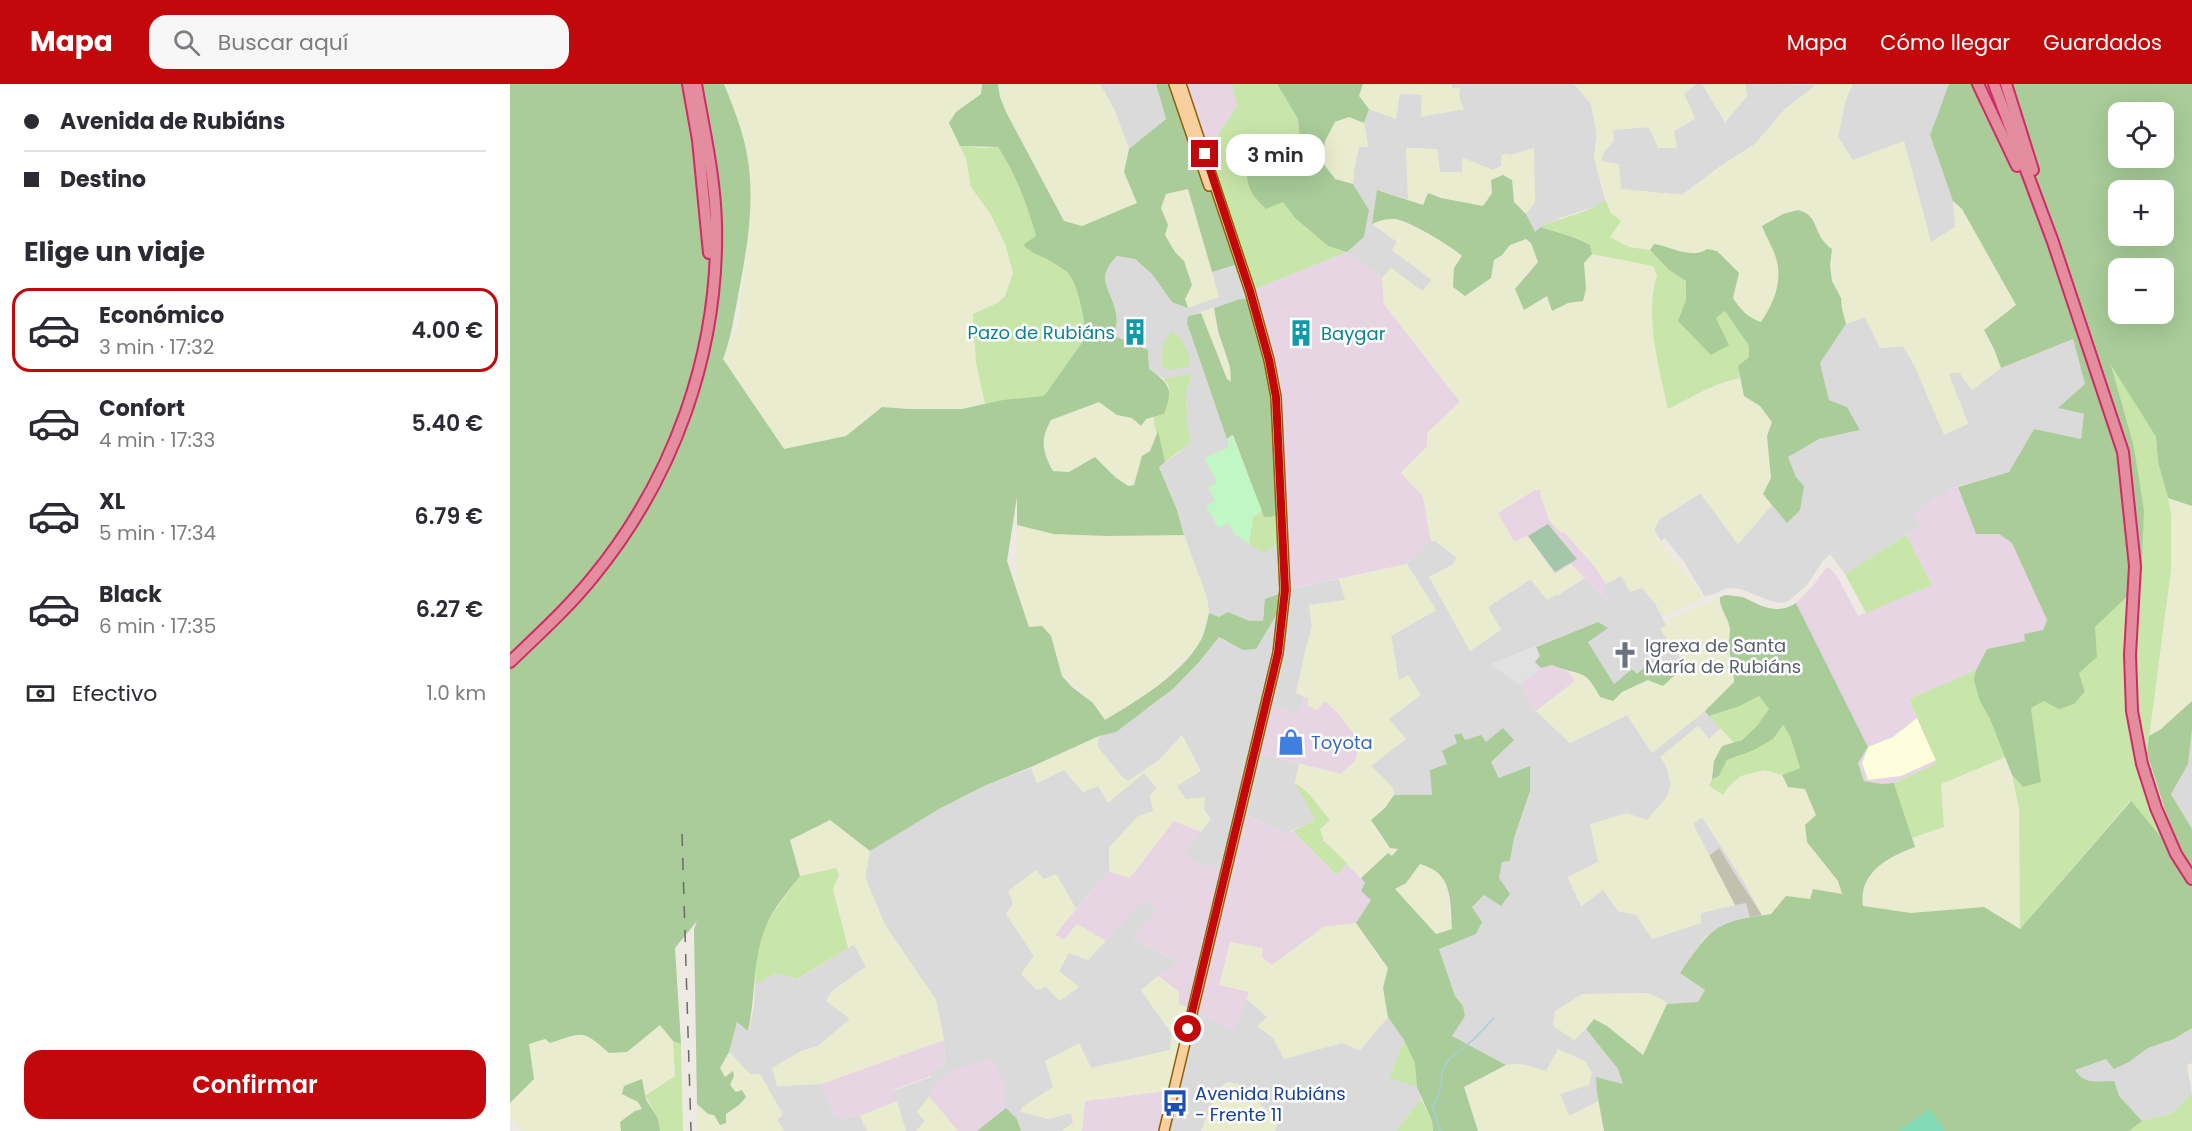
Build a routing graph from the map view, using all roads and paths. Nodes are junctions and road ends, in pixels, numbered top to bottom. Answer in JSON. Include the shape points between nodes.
{"nodes":[{"id":1,"x":688,"y":84,"type":"edge"},
{"id":2,"x":696,"y":84,"type":"edge"},
{"id":3,"x":1174,"y":84,"type":"edge"},
{"id":4,"x":1181,"y":84,"type":"edge"},
{"id":5,"x":1978,"y":84,"type":"edge"},
{"id":6,"x":1994,"y":84,"type":"edge"},
{"id":7,"x":2006,"y":84,"type":"edge"},
{"id":8,"x":2053,"y":242,"type":"junction"},
{"id":9,"x":1262,"y":335,"type":"junction"},
{"id":10,"x":698,"y":374,"type":"junction"},
{"id":11,"x":510,"y":662,"type":"edge"},
{"id":12,"x":2192,"y":879,"type":"edge"},
{"id":13,"x":1164,"y":1131,"type":"edge"}],
"edges":[{"from":1,"to":10,"type":"highway","via":[[709,247]]},
{"from":2,"to":10,"type":"highway","via":[[716,223],[711,311]]},
{"from":3,"to":9,"type":"main road"},
{"from":4,"to":9,"type":"main road"},
{"from":5,"to":8,"type":"highway"},
{"from":6,"to":8,"type":"highway"},
{"from":7,"to":8,"type":"highway"},
{"from":8,"to":12,"type":"highway","via":[[2122,452],[2135,566],[2130,656],[2132,711],[2142,764],[2156,808]]},
{"from":9,"to":13,"type":"main road","via":[[1276,397],[1279,445],[1285,590],[1278,653]]},
{"from":10,"to":11,"type":"highway","via":[[671,453],[614,549],[586,585]]}]}
